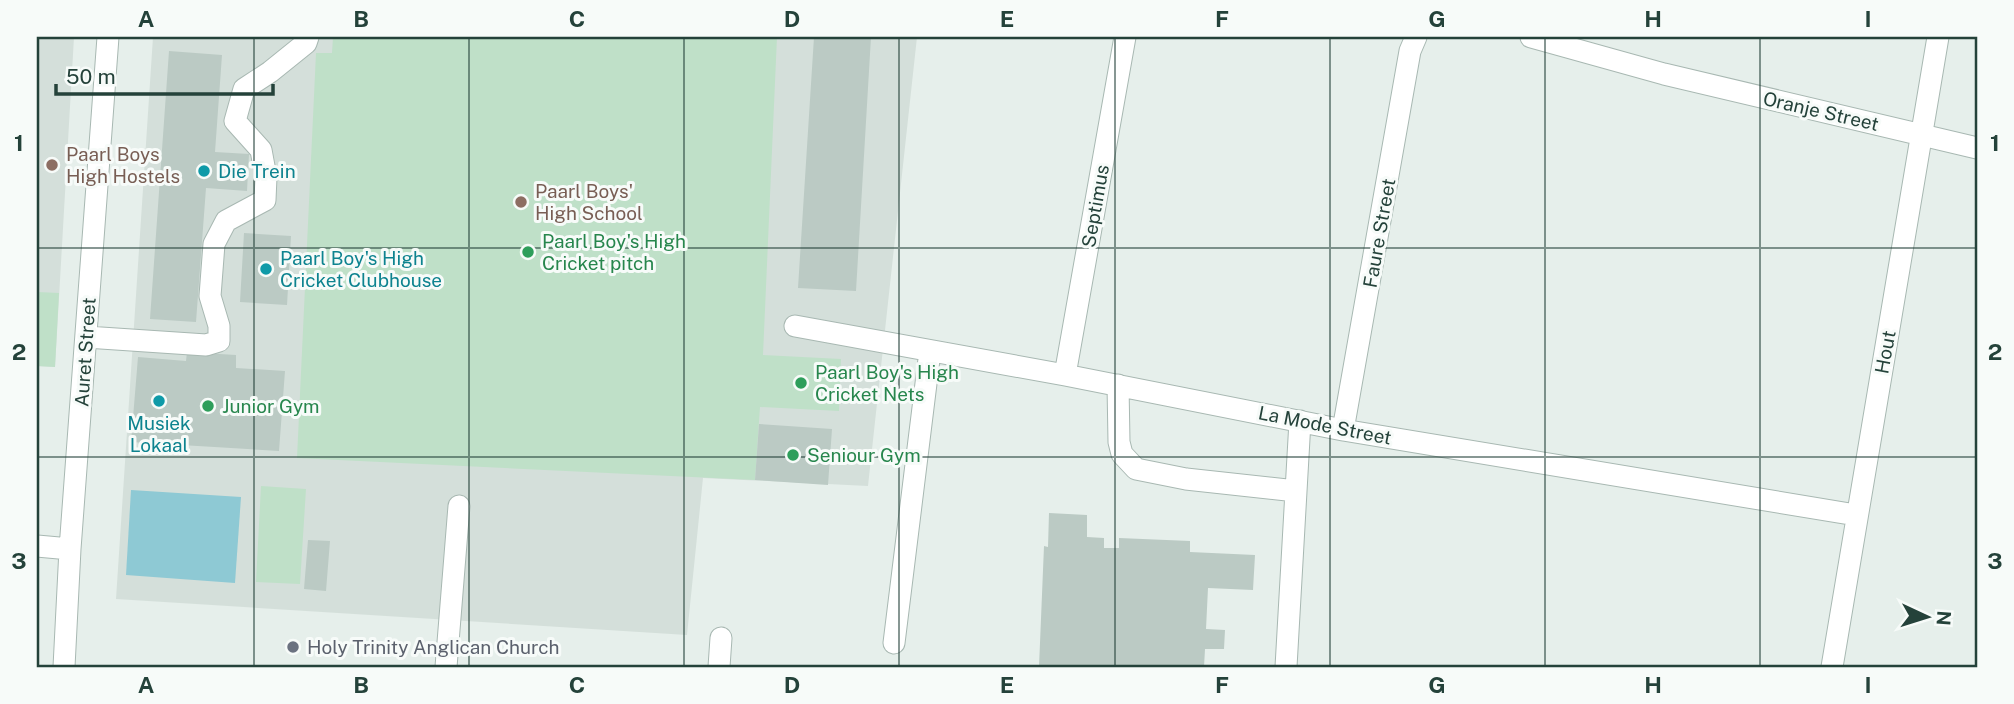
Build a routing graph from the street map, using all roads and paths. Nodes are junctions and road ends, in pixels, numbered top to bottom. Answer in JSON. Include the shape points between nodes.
{"nodes":[{"id":1,"x":108,"y":37,"type":"edge"},
{"id":2,"x":308,"y":37,"type":"edge"},
{"id":3,"x":1125,"y":37,"type":"edge"},
{"id":4,"x":1416,"y":37,"type":"edge"},
{"id":5,"x":1531,"y":37,"type":"edge"},
{"id":6,"x":1938,"y":37,"type":"edge"},
{"id":7,"x":1923,"y":135,"type":"junction"},
{"id":8,"x":1977,"y":148,"type":"edge"},
{"id":9,"x":795,"y":326,"type":"dead end"},
{"id":10,"x":86,"y":337,"type":"junction"},
{"id":11,"x":930,"y":351,"type":"junction"},
{"id":12,"x":1065,"y":375,"type":"junction"},
{"id":13,"x":1118,"y":385,"type":"junction"},
{"id":14,"x":1300,"y":421,"type":"junction"},
{"id":15,"x":1343,"y":430,"type":"junction"},
{"id":16,"x":1296,"y":491,"type":"junction"},
{"id":17,"x":459,"y":506,"type":"dead end"},
{"id":18,"x":1856,"y":515,"type":"junction"},
{"id":19,"x":37,"y":546,"type":"edge"},
{"id":20,"x":70,"y":549,"type":"junction"},
{"id":21,"x":721,"y":638,"type":"dead end"},
{"id":22,"x":894,"y":643,"type":"dead end"},
{"id":23,"x":64,"y":667,"type":"edge"},
{"id":24,"x":446,"y":667,"type":"edge"},
{"id":25,"x":719,"y":667,"type":"edge"},
{"id":26,"x":1286,"y":667,"type":"edge"},
{"id":27,"x":1832,"y":667,"type":"edge"}],
"edges":[{"from":1,"to":10,"type":"street","name":"Auret Street"},
{"from":2,"to":10,"type":"street","via":[[297,51],[244,89],[235,121],[261,150],[265,200],[226,221],[214,244],[210,296],[219,341],[206,345]]},
{"from":3,"to":12,"type":"street","name":"Septimus"},
{"from":4,"to":15,"type":"street","name":"Faure Street"},
{"from":5,"to":7,"type":"street","name":"Oranje Street","via":[[1664,74]]},
{"from":6,"to":7,"type":"street","name":"Hout"},
{"from":7,"to":8,"type":"street","name":"Oranje Street"},
{"from":7,"to":18,"type":"street","name":"Hout"},
{"from":9,"to":11,"type":"street","name":"La Mode Street"},
{"from":10,"to":20,"type":"street","name":"Auret Street"},
{"from":11,"to":12,"type":"street","name":"La Mode Street"},
{"from":11,"to":22,"type":"street"},
{"from":12,"to":13,"type":"street","name":"La Mode Street"},
{"from":13,"to":14,"type":"street","name":"La Mode Street"},
{"from":13,"to":16,"type":"street","via":[[1119,442],[1122,454],[1136,469]]},
{"from":14,"to":15,"type":"street","name":"La Mode Street"},
{"from":14,"to":16,"type":"street"},
{"from":15,"to":18,"type":"street","name":"La Mode Street"},
{"from":16,"to":26,"type":"street"},
{"from":17,"to":24,"type":"street"},
{"from":18,"to":27,"type":"street","name":"Hout"},
{"from":19,"to":20,"type":"street"},
{"from":20,"to":23,"type":"street","name":"Auret Street"},
{"from":21,"to":25,"type":"street"}]}
